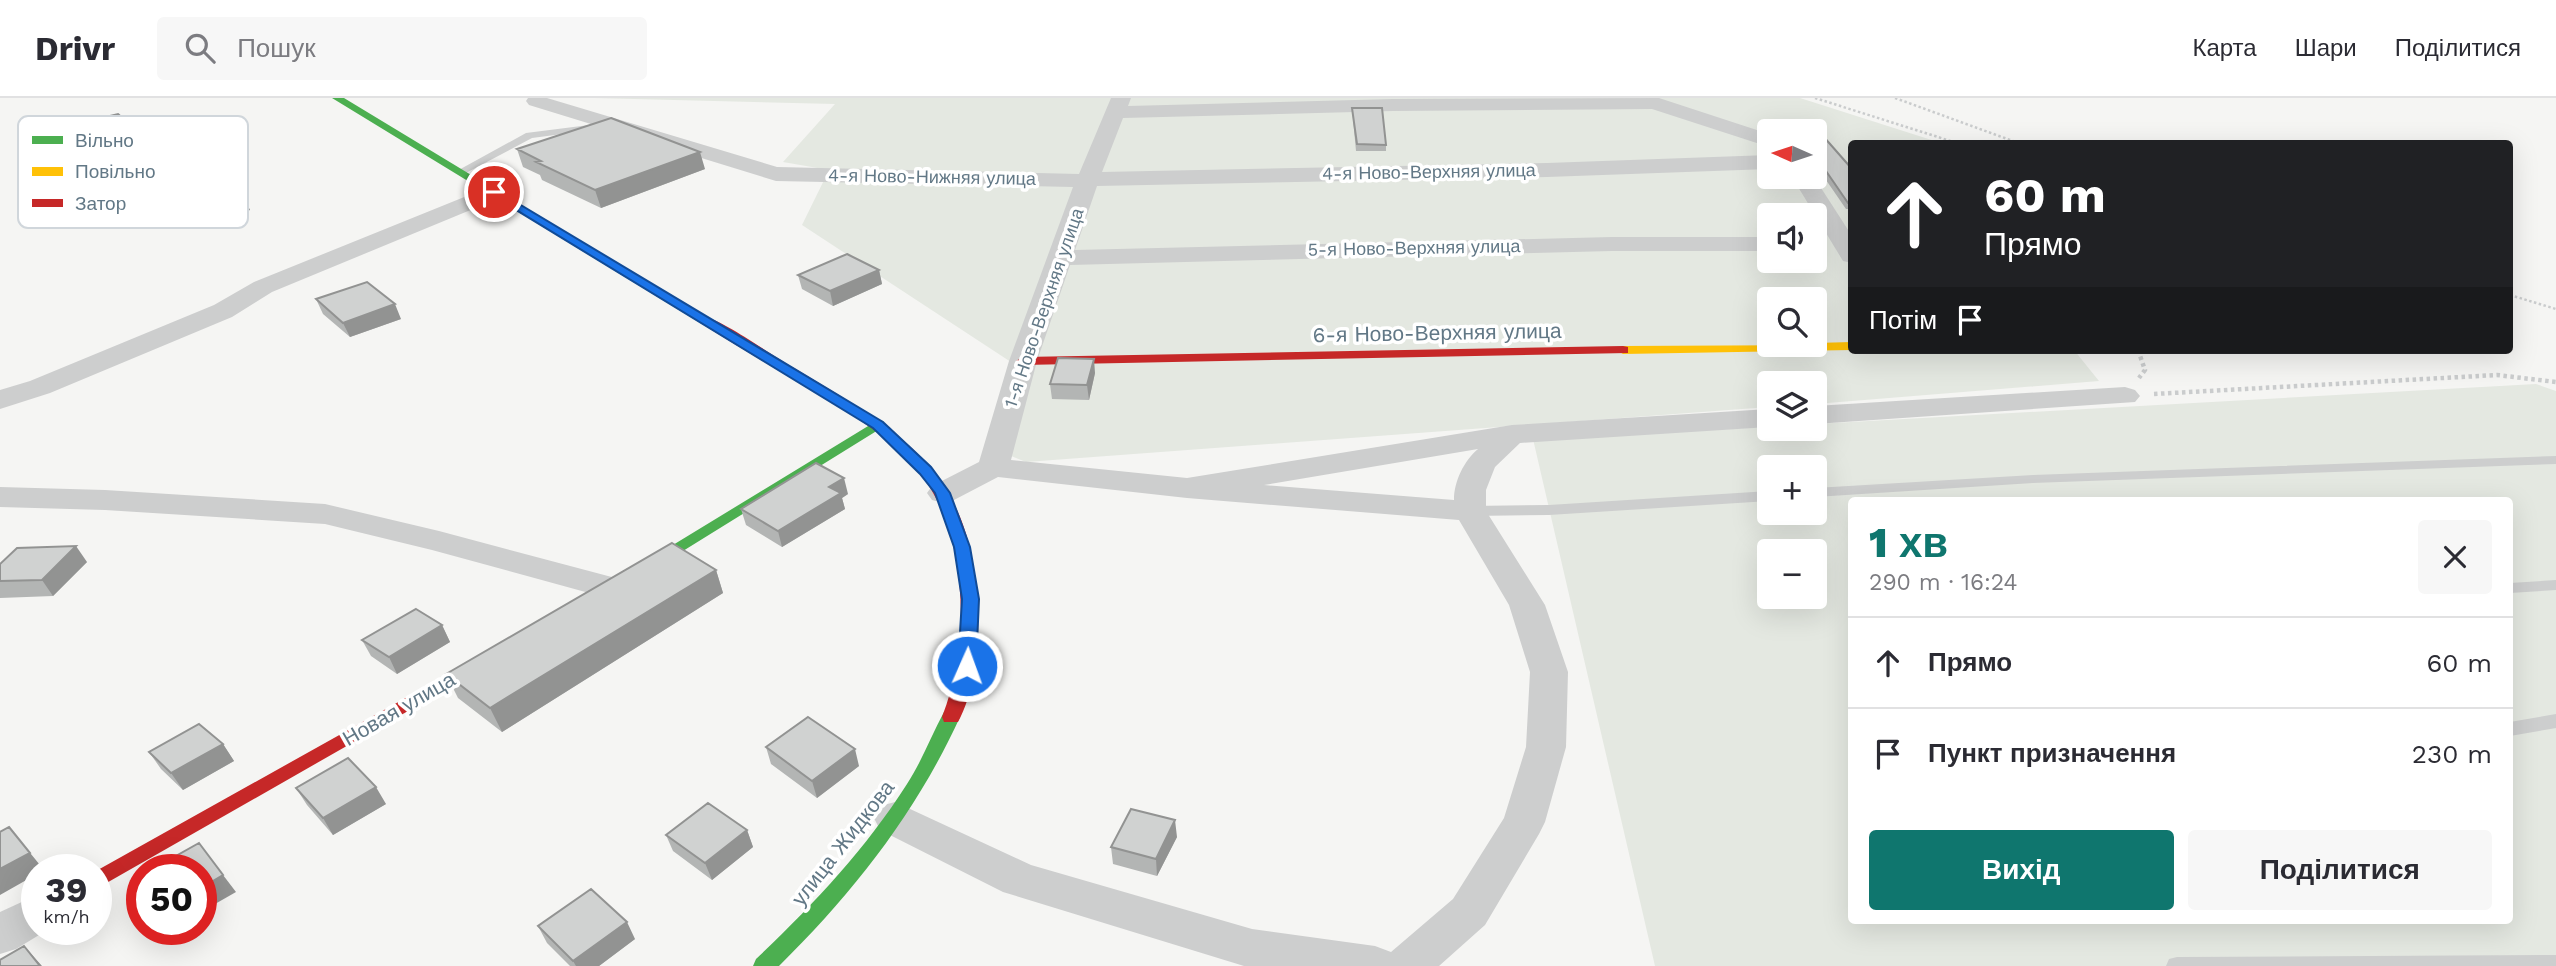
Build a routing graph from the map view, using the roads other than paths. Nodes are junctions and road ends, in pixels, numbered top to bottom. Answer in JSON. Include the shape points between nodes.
{"nodes":[{"id":1,"x":337,"y":98,"type":"edge"},
{"id":2,"x":1646,"y":100,"type":"edge"},
{"id":3,"x":536,"y":101,"type":"dead end"},
{"id":4,"x":1118,"y":105,"type":"edge"},
{"id":5,"x":562,"y":109,"type":"junction"},
{"id":6,"x":617,"y":126,"type":"junction"},
{"id":7,"x":530,"y":135,"type":"junction"},
{"id":8,"x":1757,"y":137,"type":"edge"},
{"id":9,"x":1757,"y":162,"type":"edge"},
{"id":10,"x":460,"y":172,"type":"junction"},
{"id":11,"x":1088,"y":180,"type":"junction"},
{"id":12,"x":1810,"y":189,"type":"edge"},
{"id":13,"x":494,"y":192,"type":"junction"},
{"id":14,"x":1757,"y":244,"type":"edge"},
{"id":15,"x":1827,"y":248,"type":"edge"},
{"id":16,"x":1848,"y":249,"type":"edge"},
{"id":17,"x":1848,"y":251,"type":"edge"},
{"id":18,"x":1059,"y":257,"type":"junction"},
{"id":19,"x":1848,"y":346,"type":"edge"},
{"id":20,"x":1023,"y":361,"type":"junction"},
{"id":21,"x":2126,"y":396,"type":"road end"},
{"id":22,"x":0,"y":400,"type":"edge"},
{"id":23,"x":1827,"y":414,"type":"edge"},
{"id":24,"x":1757,"y":419,"type":"edge"},
{"id":25,"x":878,"y":425,"type":"junction"},
{"id":26,"x":1512,"y":434,"type":"junction"},
{"id":27,"x":2556,"y":460,"type":"edge"},
{"id":28,"x":993,"y":467,"type":"junction"},
{"id":29,"x":1187,"y":488,"type":"junction"},
{"id":30,"x":1827,"y":492,"type":"edge"},
{"id":31,"x":943,"y":493,"type":"junction"},
{"id":32,"x":1757,"y":497,"type":"edge"},
{"id":33,"x":0,"y":498,"type":"edge"},
{"id":34,"x":1470,"y":511,"type":"junction"},
{"id":35,"x":2556,"y":585,"type":"edge"},
{"id":36,"x":2513,"y":588,"type":"edge"},
{"id":37,"x":599,"y":595,"type":"joint"},
{"id":38,"x":515,"y":643,"type":"edge"},
{"id":39,"x":2556,"y":721,"type":"edge"},
{"id":40,"x":2513,"y":728,"type":"edge"},
{"id":41,"x":895,"y":818,"type":"junction"},
{"id":42,"x":112,"y":872,"type":"edge"},
{"id":43,"x":21,"y":923,"type":"edge"},
{"id":44,"x":0,"y":935,"type":"edge"},
{"id":45,"x":1257,"y":958,"type":"edge"},
{"id":46,"x":2556,"y":964,"type":"edge"},
{"id":47,"x":764,"y":966,"type":"edge"},
{"id":48,"x":1375,"y":966,"type":"edge"},
{"id":49,"x":1407,"y":966,"type":"edge"},
{"id":50,"x":2177,"y":966,"type":"edge"}],
"edges":[{"from":1,"to":10,"type":"main road"},
{"from":2,"to":4,"type":"street"},
{"from":2,"to":8,"type":"street"},
{"from":3,"to":5,"type":"street","name":"4-я Ново-Нижняя улица"},
{"from":4,"to":11,"type":"street","name":"1-я Ново-Верхняя улица"},
{"from":5,"to":6,"type":"street","name":"4-я Ново-Нижняя улица"},
{"from":5,"to":7,"type":"lane"},
{"from":6,"to":7,"type":"lane"},
{"from":6,"to":11,"type":"street","name":"4-я Ново-Нижняя улица","via":[[776,174]]},
{"from":7,"to":10,"type":"lane"},
{"from":9,"to":11,"type":"street","name":"4-я Ново-Верхняя улица"},
{"from":10,"to":13,"type":"main road"},
{"from":11,"to":18,"type":"street","name":"1-я Ново-Верхняя улица"},
{"from":12,"to":16,"type":"street"},
{"from":13,"to":22,"type":"street","via":[[263,287],[223,311]]},
{"from":13,"to":25,"type":"main road"},
{"from":14,"to":18,"type":"street","name":"5-я Ново-Верхняя улица"},
{"from":15,"to":17,"type":"street"},
{"from":18,"to":20,"type":"street","name":"1-я Ново-Верхняя улица"},
{"from":19,"to":20,"type":"main road","name":"6-я Ново-Верхняя улица"},
{"from":20,"to":28,"type":"street","name":"1-я Ново-Верхняя улица"},
{"from":21,"to":23,"type":"street"},
{"from":24,"to":26,"type":"street"},
{"from":25,"to":31,"type":"main road"},
{"from":25,"to":37,"type":"main road"},
{"from":26,"to":29,"type":"street"},
{"from":26,"to":34,"type":"street","via":[[1481,463],[1470,489]]},
{"from":27,"to":30,"type":"lane"},
{"from":28,"to":29,"type":"street"},
{"from":28,"to":31,"type":"street"},
{"from":29,"to":34,"type":"street"},
{"from":31,"to":41,"type":"main road","name":"улица Жидкова","via":[[962,547],[970,599],[967,666],[935,751]]},
{"from":32,"to":34,"type":"lane"},
{"from":33,"to":37,"type":"street","via":[[325,514],[439,541]]},
{"from":34,"to":49,"type":"street","via":[[1527,604],[1549,672],[1546,747],[1524,822],[1469,912]]},
{"from":35,"to":36,"type":"lane"},
{"from":38,"to":42,"type":"main road","name":"Новая улица"},
{"from":39,"to":40,"type":"lane"},
{"from":41,"to":45,"type":"street","via":[[1019,879]]},
{"from":41,"to":47,"type":"main road","name":"улица Жидкова","via":[[831,898]]},
{"from":43,"to":44,"type":"street"},
{"from":45,"to":48,"type":"street"},
{"from":46,"to":50,"type":"lane"}]}
